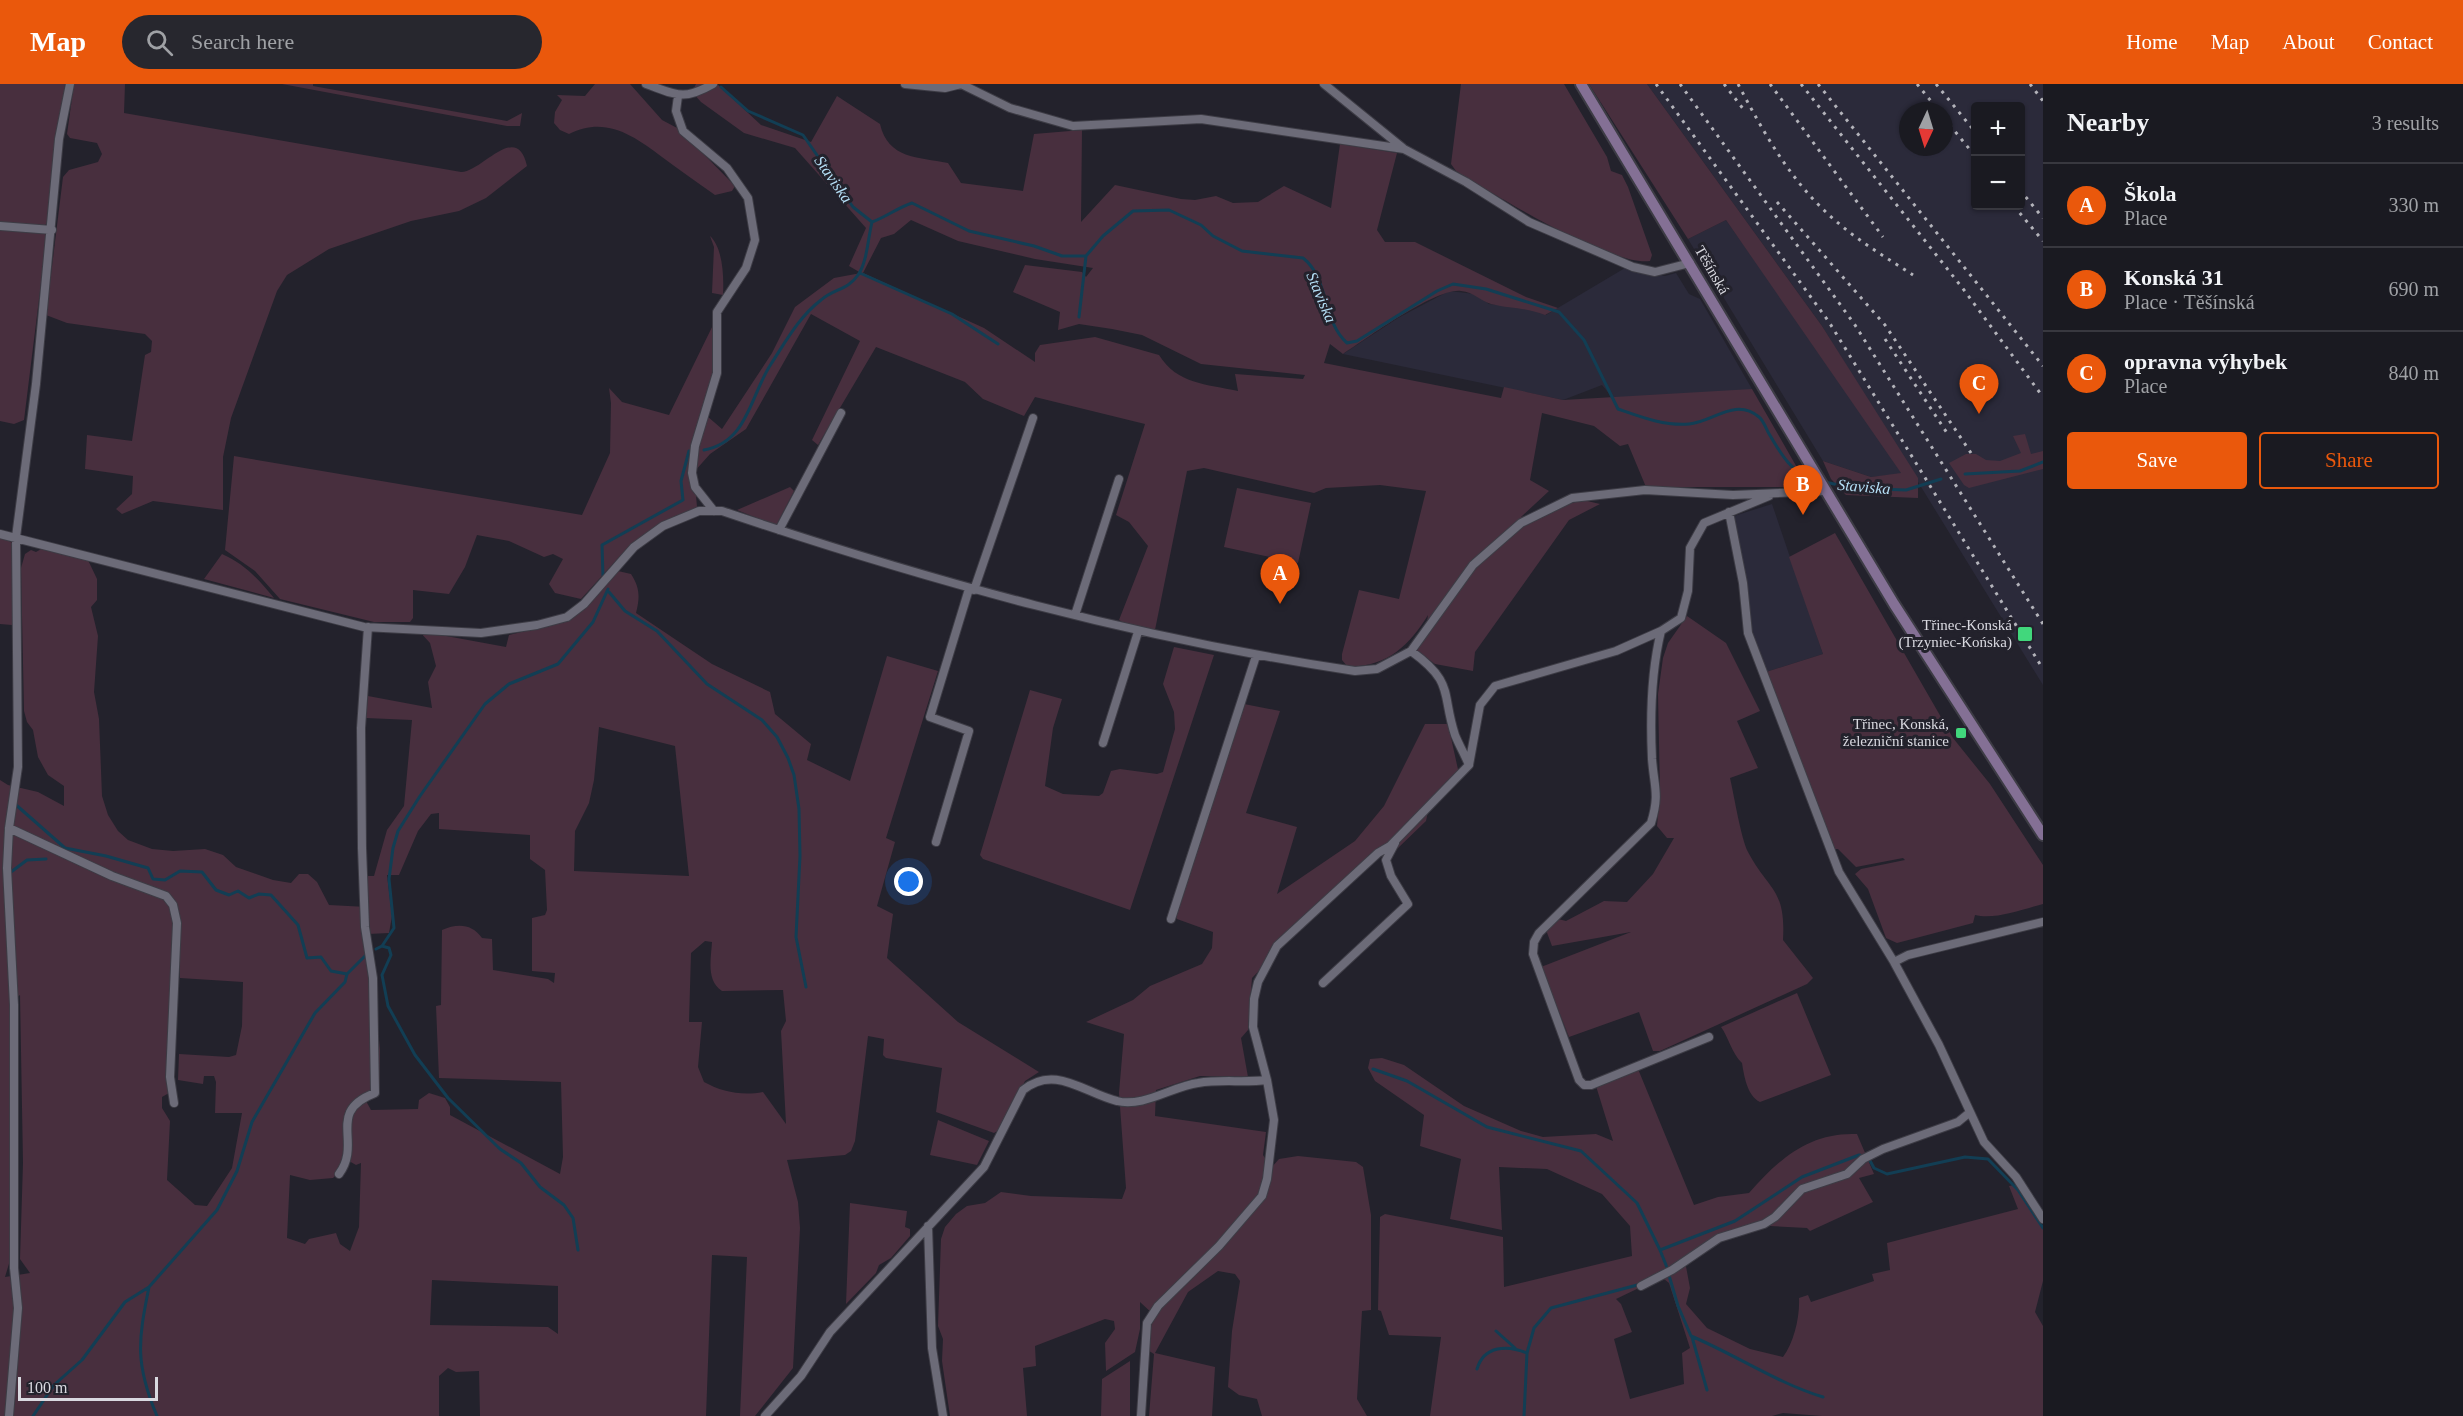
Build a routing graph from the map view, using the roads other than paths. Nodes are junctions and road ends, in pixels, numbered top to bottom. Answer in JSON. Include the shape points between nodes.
{"nodes":[{"id":1,"x":70,"y":84,"type":"edge"},
{"id":2,"x":646,"y":84,"type":"edge"},
{"id":3,"x":713,"y":84,"type":"edge"},
{"id":4,"x":905,"y":84,"type":"edge"},
{"id":5,"x":961,"y":84,"type":"edge"},
{"id":6,"x":1324,"y":84,"type":"edge"},
{"id":7,"x":1581,"y":84,"type":"edge"},
{"id":8,"x":678,"y":96,"type":"junction"},
{"id":9,"x":1404,"y":149,"type":"junction"},
{"id":10,"x":0,"y":226,"type":"edge"},
{"id":11,"x":52,"y":230,"type":"junction"},
{"id":12,"x":1690,"y":262,"type":"junction"},
{"id":13,"x":841,"y":413,"type":"dead end"},
{"id":14,"x":1033,"y":418,"type":"dead end"},
{"id":15,"x":1119,"y":479,"type":"dead end"},
{"id":16,"x":1825,"y":491,"type":"junction"},
{"id":17,"x":1773,"y":494,"type":"junction"},
{"id":18,"x":714,"y":511,"type":"junction"},
{"id":19,"x":1729,"y":512,"type":"junction"},
{"id":20,"x":779,"y":530,"type":"junction"},
{"id":21,"x":0,"y":534,"type":"edge"},
{"id":22,"x":16,"y":537,"type":"junction"},
{"id":23,"x":972,"y":589,"type":"junction"},
{"id":24,"x":1075,"y":615,"type":"junction"},
{"id":25,"x":368,"y":627,"type":"junction"},
{"id":26,"x":1661,"y":631,"type":"junction"},
{"id":27,"x":1138,"y":632,"type":"junction"},
{"id":28,"x":1412,"y":651,"type":"junction"},
{"id":29,"x":1256,"y":656,"type":"junction"},
{"id":30,"x":1103,"y":743,"type":"dead end"},
{"id":31,"x":1469,"y":765,"type":"junction"},
{"id":32,"x":9,"y":828,"type":"junction"},
{"id":33,"x":2043,"y":835,"type":"edge"},
{"id":34,"x":1396,"y":839,"type":"junction"},
{"id":35,"x":936,"y":842,"type":"dead end"},
{"id":36,"x":1171,"y":919,"type":"dead end"},
{"id":37,"x":2043,"y":922,"type":"edge"},
{"id":38,"x":1894,"y":962,"type":"junction"},
{"id":39,"x":1323,"y":983,"type":"dead end"},
{"id":40,"x":1709,"y":1037,"type":"dead end"},
{"id":41,"x":1267,"y":1080,"type":"junction"},
{"id":42,"x":174,"y":1103,"type":"dead end"},
{"id":43,"x":1970,"y":1113,"type":"junction"},
{"id":44,"x":339,"y":1174,"type":"dead end"},
{"id":45,"x":2043,"y":1219,"type":"edge"},
{"id":46,"x":928,"y":1226,"type":"junction"},
{"id":47,"x":1641,"y":1286,"type":"dead end"},
{"id":48,"x":9,"y":1416,"type":"edge"},
{"id":49,"x":765,"y":1416,"type":"edge"},
{"id":50,"x":943,"y":1416,"type":"edge"},
{"id":51,"x":1141,"y":1416,"type":"edge"}],
"edges":[{"from":1,"to":11,"type":"street","via":[[59,139]]},
{"from":2,"to":8,"type":"street"},
{"from":3,"to":8,"type":"street","via":[[693,95]]},
{"from":4,"to":5,"type":"street","via":[[945,88]]},
{"from":5,"to":9,"type":"street","via":[[1010,108],[1074,126],[1201,118]]},
{"from":6,"to":9,"type":"street"},
{"from":7,"to":12,"type":"main road","name":"Těšínská"},
{"from":8,"to":18,"type":"street","via":[[676,111],[683,131],[727,168],[748,198],[755,240],[747,268],[717,312],[717,373],[695,446],[695,487]]},
{"from":9,"to":12,"type":"street","via":[[1529,222],[1633,267],[1655,272]]},
{"from":10,"to":11,"type":"street"},
{"from":11,"to":22,"type":"street"},
{"from":12,"to":16,"type":"main road","name":"Těšínská"},
{"from":13,"to":20,"type":"street"},
{"from":14,"to":23,"type":"street"},
{"from":15,"to":24,"type":"street"},
{"from":16,"to":17,"type":"street"},
{"from":16,"to":33,"type":"main road","name":"Těšínská"},
{"from":17,"to":19,"type":"street"},
{"from":17,"to":28,"type":"street","via":[[1645,490],[1572,498],[1521,523],[1473,565]]},
{"from":18,"to":20,"type":"street"},
{"from":18,"to":25,"type":"street","via":[[699,511],[663,526],[641,542],[567,617],[481,633]]},
{"from":19,"to":26,"type":"street","via":[[1704,523],[1690,548],[1682,618]]},
{"from":19,"to":38,"type":"street","via":[[1748,633],[1839,872]]},
{"from":20,"to":23,"type":"street"},
{"from":21,"to":22,"type":"street"},
{"from":22,"to":25,"type":"street"},
{"from":22,"to":32,"type":"street","via":[[17,776]]},
{"from":23,"to":24,"type":"street"},
{"from":23,"to":35,"type":"street","via":[[930,717],[969,731]]},
{"from":24,"to":27,"type":"street"},
{"from":25,"to":44,"type":"street","via":[[361,728],[362,848],[365,927],[373,978],[375,1093],[357,1100],[348,1114],[347,1163]]},
{"from":26,"to":31,"type":"street","via":[[1616,651],[1496,686],[1480,705]]},
{"from":26,"to":40,"type":"street","via":[[1654,659],[1652,760],[1658,801],[1651,823],[1539,933],[1533,954],[1584,1085]]},
{"from":27,"to":29,"type":"street"},
{"from":27,"to":30,"type":"street"},
{"from":28,"to":29,"type":"street","via":[[1377,669],[1355,671]]},
{"from":28,"to":31,"type":"street","via":[[1439,676],[1448,697],[1455,734]]},
{"from":29,"to":36,"type":"street"},
{"from":31,"to":34,"type":"street"},
{"from":32,"to":42,"type":"street","via":[[112,876],[166,896],[173,905],[177,923],[170,1077]]},
{"from":32,"to":48,"type":"street","via":[[14,1268],[18,1308]]},
{"from":34,"to":39,"type":"street","via":[[1386,860],[1408,904]]},
{"from":34,"to":41,"type":"street","via":[[1277,946],[1258,982],[1254,999],[1253,1027]]},
{"from":37,"to":38,"type":"street","via":[[1908,955]]},
{"from":38,"to":43,"type":"street"},
{"from":41,"to":46,"type":"street","via":[[1196,1083],[1141,1100],[1119,1102],[1047,1077],[1034,1082],[1023,1090],[984,1167]]},
{"from":41,"to":51,"type":"street","via":[[1274,1120],[1262,1196],[1219,1246],[1158,1306],[1148,1323]]},
{"from":43,"to":45,"type":"street","via":[[1984,1142],[2016,1177]]},
{"from":43,"to":47,"type":"street","via":[[1958,1122],[1872,1154],[1848,1174],[1802,1189],[1764,1224],[1719,1238]]},
{"from":46,"to":49,"type":"street","via":[[830,1332],[801,1376]]},
{"from":46,"to":50,"type":"street","via":[[932,1348]]}]}
